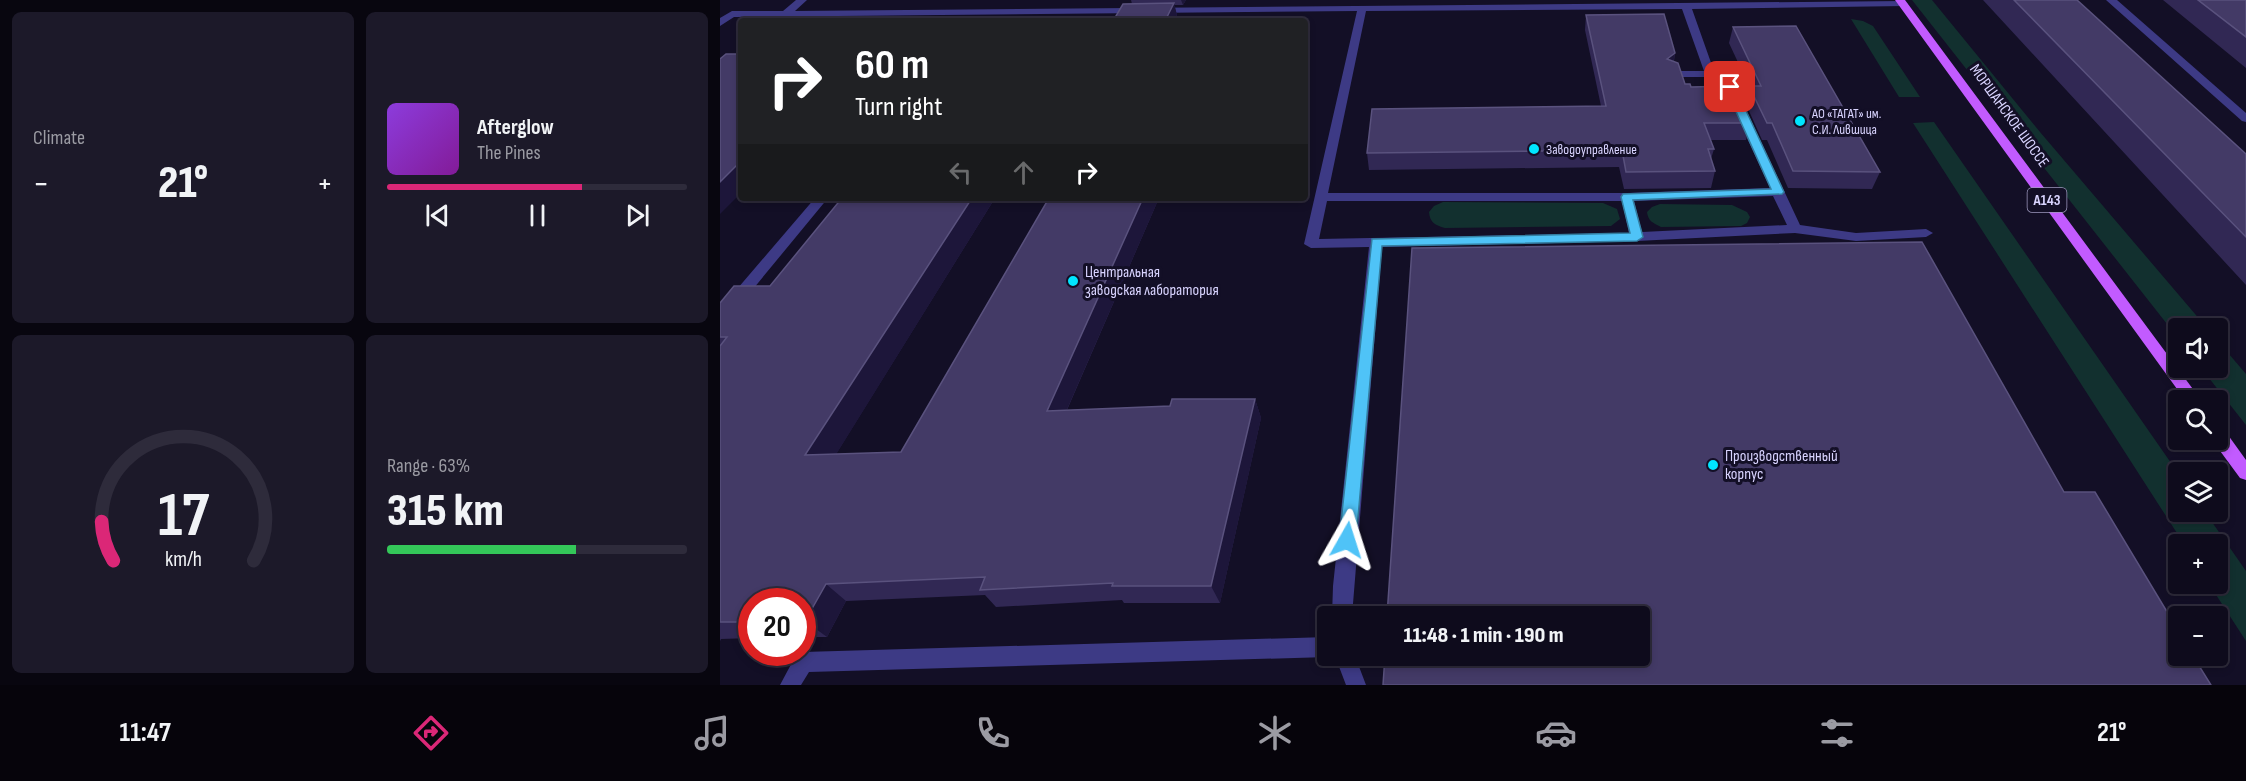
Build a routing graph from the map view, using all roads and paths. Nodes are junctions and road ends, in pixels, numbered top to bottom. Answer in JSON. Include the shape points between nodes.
{"nodes":[{"id":1,"x":802,"y":0,"type":"edge"},
{"id":2,"x":989,"y":0,"type":"edge"},
{"id":3,"x":2111,"y":0,"type":"edge"},
{"id":4,"x":1901,"y":2,"type":"edge"},
{"id":5,"x":1686,"y":6,"type":"junction"},
{"id":6,"x":1362,"y":10,"type":"junction"},
{"id":7,"x":979,"y":12,"type":"junction"},
{"id":8,"x":720,"y":14,"type":"edge"},
{"id":9,"x":732,"y":14,"type":"junction"},
{"id":10,"x":786,"y":14,"type":"junction"},
{"id":11,"x":974,"y":18,"type":"edge"},
{"id":12,"x":720,"y":23,"type":"edge"},
{"id":13,"x":1671,"y":74,"type":"edge"},
{"id":14,"x":1735,"y":97,"type":"edge"},
{"id":15,"x":2246,"y":119,"type":"edge"},
{"id":16,"x":1778,"y":192,"type":"junction"},
{"id":17,"x":1321,"y":197,"type":"junction"},
{"id":18,"x":1627,"y":197,"type":"junction"},
{"id":19,"x":819,"y":201,"type":"edge"},
{"id":20,"x":1795,"y":229,"type":"junction"},
{"id":21,"x":1926,"y":233,"type":"dead end"},
{"id":22,"x":1637,"y":237,"type":"junction"},
{"id":23,"x":1376,"y":242,"type":"junction"},
{"id":24,"x":720,"y":319,"type":"edge"},
{"id":25,"x":2186,"y":390,"type":"edge"},
{"id":26,"x":2228,"y":448,"type":"edge"},
{"id":27,"x":2246,"y":472,"type":"edge"},
{"id":28,"x":1342,"y":606,"type":"edge"},
{"id":29,"x":1317,"y":647,"type":"edge"},
{"id":30,"x":1349,"y":666,"type":"edge"},
{"id":31,"x":790,"y":685,"type":"edge"},
{"id":32,"x":1356,"y":685,"type":"edge"}],
"edges":[{"from":1,"to":10,"type":"lane"},
{"from":2,"to":7,"type":"lane"},
{"from":3,"to":15,"type":"lane"},
{"from":4,"to":5,"type":"lane"},
{"from":4,"to":25,"type":"main road","name":"МОРШАНСКОЕ ШОССЕ","number":"А143"},
{"from":5,"to":6,"type":"lane"},
{"from":5,"to":13,"type":"lane","via":[[1710,74]]},
{"from":6,"to":7,"type":"lane"},
{"from":6,"to":17,"type":"lane"},
{"from":7,"to":10,"type":"lane"},
{"from":7,"to":11,"type":"lane"},
{"from":8,"to":9,"type":"lane"},
{"from":9,"to":10,"type":"lane"},
{"from":9,"to":12,"type":"lane"},
{"from":14,"to":16,"type":"lane"},
{"from":16,"to":18,"type":"lane"},
{"from":16,"to":20,"type":"lane"},
{"from":17,"to":18,"type":"lane"},
{"from":17,"to":23,"type":"lane","via":[[1311,244]]},
{"from":18,"to":22,"type":"lane"},
{"from":19,"to":24,"type":"lane"},
{"from":20,"to":21,"type":"lane","via":[[1856,237]]},
{"from":20,"to":22,"type":"lane"},
{"from":22,"to":23,"type":"lane"},
{"from":23,"to":28,"type":"lane"},
{"from":26,"to":27,"type":"main road"},
{"from":29,"to":31,"type":"lane","via":[[802,662]]},
{"from":30,"to":32,"type":"lane"}]}
